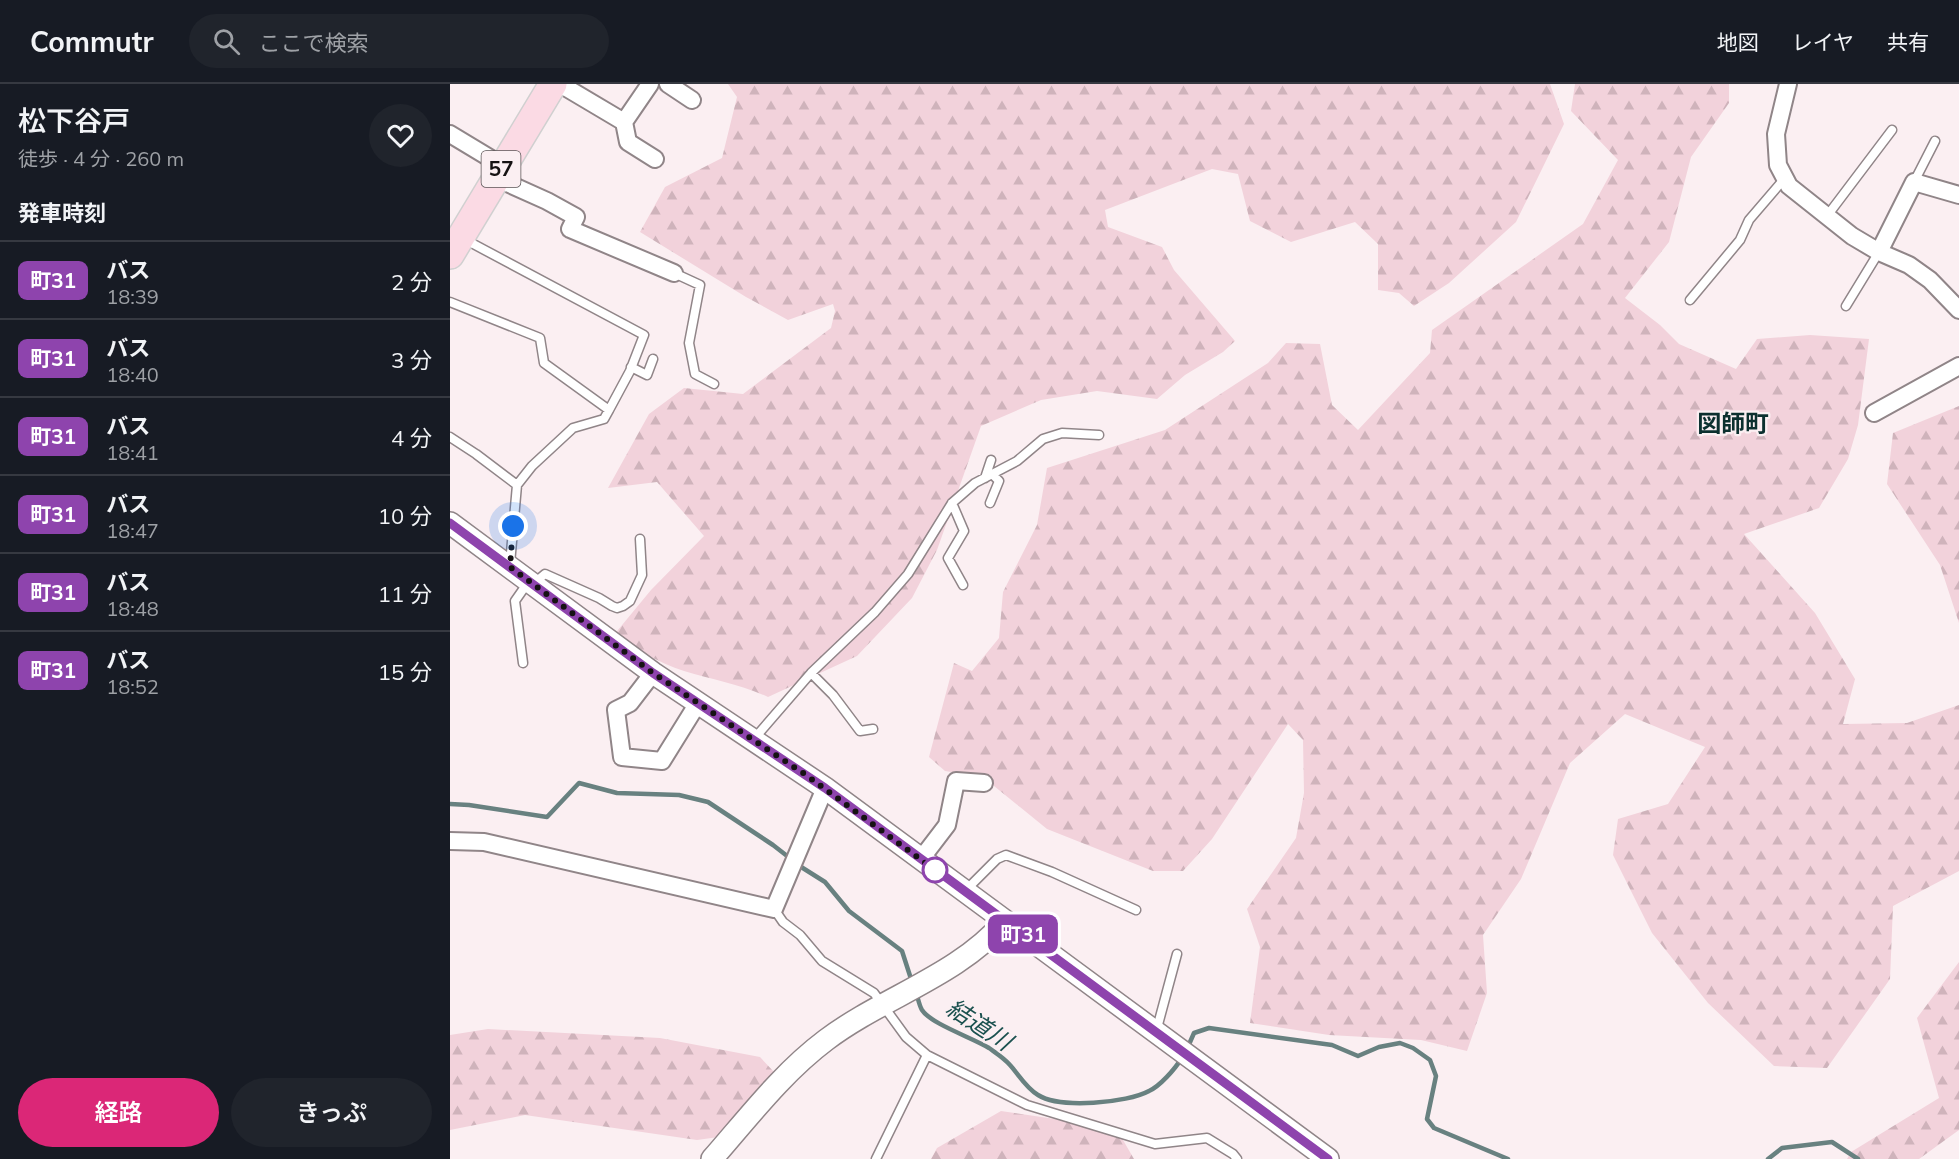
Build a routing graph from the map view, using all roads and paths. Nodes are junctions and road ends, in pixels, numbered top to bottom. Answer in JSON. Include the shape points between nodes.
{"nodes":[{"id":1,"x":553,"y":84,"type":"edge"},
{"id":2,"x":560,"y":84,"type":"edge"},
{"id":3,"x":650,"y":84,"type":"edge"},
{"id":4,"x":668,"y":84,"type":"edge"},
{"id":5,"x":1788,"y":84,"type":"edge"},
{"id":6,"x":692,"y":100,"type":"dead end"},
{"id":7,"x":624,"y":122,"type":"junction"},
{"id":8,"x":1892,"y":130,"type":"dead end"},
{"id":9,"x":450,"y":134,"type":"edge"},
{"id":10,"x":1935,"y":141,"type":"dead end"},
{"id":11,"x":655,"y":159,"type":"dead end"},
{"id":12,"x":500,"y":172,"type":"junction"},
{"id":13,"x":1785,"y":178,"type":"junction"},
{"id":14,"x":1914,"y":182,"type":"junction"},
{"id":15,"x":1959,"y":195,"type":"edge"},
{"id":16,"x":1827,"y":216,"type":"junction"},
{"id":17,"x":456,"y":238,"type":"edge"},
{"id":18,"x":1879,"y":252,"type":"junction"},
{"id":19,"x":674,"y":273,"type":"joint"},
{"id":20,"x":1690,"y":300,"type":"dead end"},
{"id":21,"x":450,"y":302,"type":"edge"},
{"id":22,"x":1846,"y":306,"type":"dead end"},
{"id":23,"x":1959,"y":310,"type":"edge"},
{"id":24,"x":653,"y":359,"type":"dead end"},
{"id":25,"x":1959,"y":366,"type":"edge"},
{"id":26,"x":632,"y":367,"type":"junction"},
{"id":27,"x":714,"y":384,"type":"dead end"},
{"id":28,"x":609,"y":410,"type":"junction"},
{"id":29,"x":1874,"y":413,"type":"dead end"},
{"id":30,"x":1099,"y":435,"type":"dead end"},
{"id":31,"x":450,"y":437,"type":"edge"},
{"id":32,"x":991,"y":460,"type":"dead end"},
{"id":33,"x":988,"y":476,"type":"junction"},
{"id":34,"x":517,"y":485,"type":"junction"},
{"id":35,"x":952,"y":503,"type":"junction"},
{"id":36,"x":990,"y":503,"type":"dead end"},
{"id":37,"x":450,"y":523,"type":"edge"},
{"id":38,"x":640,"y":539,"type":"dead end"},
{"id":39,"x":510,"y":567,"type":"junction"},
{"id":40,"x":531,"y":583,"type":"junction"},
{"id":41,"x":963,"y":585,"type":"dead end"},
{"id":42,"x":523,"y":663,"type":"dead end"},
{"id":43,"x":653,"y":673,"type":"junction"},
{"id":44,"x":811,"y":673,"type":"junction"},
{"id":45,"x":698,"y":703,"type":"junction"},
{"id":46,"x":873,"y":729,"type":"dead end"},
{"id":47,"x":753,"y":740,"type":"junction"},
{"id":48,"x":984,"y":783,"type":"dead end"},
{"id":49,"x":825,"y":788,"type":"junction"},
{"id":50,"x":450,"y":841,"type":"edge"},
{"id":51,"x":921,"y":859,"type":"junction"},
{"id":52,"x":965,"y":891,"type":"junction"},
{"id":53,"x":774,"y":909,"type":"junction"},
{"id":54,"x":1136,"y":910,"type":"dead end"},
{"id":55,"x":1005,"y":921,"type":"junction"},
{"id":56,"x":1178,"y":954,"type":"dead end"},
{"id":57,"x":883,"y":1005,"type":"junction"},
{"id":58,"x":1156,"y":1032,"type":"junction"},
{"id":59,"x":927,"y":1055,"type":"junction"},
{"id":60,"x":712,"y":1159,"type":"edge"},
{"id":61,"x":876,"y":1159,"type":"edge"},
{"id":62,"x":1237,"y":1159,"type":"edge"},
{"id":63,"x":1328,"y":1159,"type":"edge"}],
"edges":[{"from":1,"to":12,"type":"main road","number":"57"},
{"from":2,"to":7,"type":"street"},
{"from":3,"to":7,"type":"street"},
{"from":4,"to":6,"type":"street"},
{"from":5,"to":13,"type":"street","via":[[1776,134],[1778,165]]},
{"from":7,"to":11,"type":"street","via":[[628,142]]},
{"from":8,"to":16,"type":"lane"},
{"from":9,"to":12,"type":"street"},
{"from":10,"to":14,"type":"lane"},
{"from":12,"to":17,"type":"main road","number":"57"},
{"from":12,"to":19,"type":"street","via":[[576,217],[570,229]]},
{"from":13,"to":16,"type":"street","via":[[1789,186]]},
{"from":13,"to":20,"type":"lane"},
{"from":14,"to":15,"type":"street"},
{"from":14,"to":18,"type":"street"},
{"from":16,"to":18,"type":"street"},
{"from":17,"to":26,"type":"lane","via":[[644,334]]},
{"from":18,"to":22,"type":"lane"},
{"from":18,"to":23,"type":"street","via":[[1923,275]]},
{"from":19,"to":27,"type":"lane","via":[[700,285],[689,343],[695,374]]},
{"from":21,"to":28,"type":"lane","via":[[540,338],[544,363]]},
{"from":24,"to":26,"type":"lane","via":[[647,375]]},
{"from":25,"to":29,"type":"street"},
{"from":26,"to":28,"type":"lane"},
{"from":28,"to":34,"type":"lane","via":[[604,419],[573,428]]},
{"from":30,"to":33,"type":"lane","via":[[1062,433],[1043,439],[1017,461]]},
{"from":31,"to":34,"type":"lane"},
{"from":32,"to":33,"type":"lane"},
{"from":33,"to":35,"type":"lane"},
{"from":33,"to":36,"type":"lane","via":[[999,481]]},
{"from":34,"to":39,"type":"lane"},
{"from":35,"to":41,"type":"lane","via":[[964,531],[948,558]]},
{"from":35,"to":44,"type":"lane","via":[[908,574],[875,612]]},
{"from":37,"to":39,"type":"street"},
{"from":38,"to":40,"type":"lane","via":[[642,575],[630,601],[623,606],[612,606],[545,574]]},
{"from":39,"to":40,"type":"street"},
{"from":40,"to":42,"type":"lane","via":[[515,601]]},
{"from":40,"to":43,"type":"street"},
{"from":43,"to":45,"type":"street"},
{"from":43,"to":45,"type":"street","via":[[630,703],[616,710],[622,757],[662,761]]},
{"from":44,"to":46,"type":"lane","via":[[860,731]]},
{"from":44,"to":47,"type":"lane"},
{"from":45,"to":47,"type":"street"},
{"from":47,"to":49,"type":"street"},
{"from":48,"to":51,"type":"street","via":[[956,781],[947,825]]},
{"from":49,"to":51,"type":"street"},
{"from":49,"to":53,"type":"street"},
{"from":50,"to":53,"type":"street","via":[[494,844]]},
{"from":51,"to":52,"type":"street"},
{"from":52,"to":54,"type":"lane","via":[[1006,855]]},
{"from":52,"to":55,"type":"street"},
{"from":53,"to":57,"type":"lane","via":[[822,961],[874,993]]},
{"from":55,"to":57,"type":"street","via":[[975,949]]},
{"from":55,"to":58,"type":"street"},
{"from":56,"to":58,"type":"lane"},
{"from":57,"to":59,"type":"lane","via":[[906,1036]]},
{"from":57,"to":60,"type":"street","via":[[826,1040],[799,1063]]},
{"from":58,"to":63,"type":"street"},
{"from":59,"to":61,"type":"lane"},
{"from":59,"to":62,"type":"lane","via":[[1027,1105],[1155,1144],[1207,1138]]}]}
